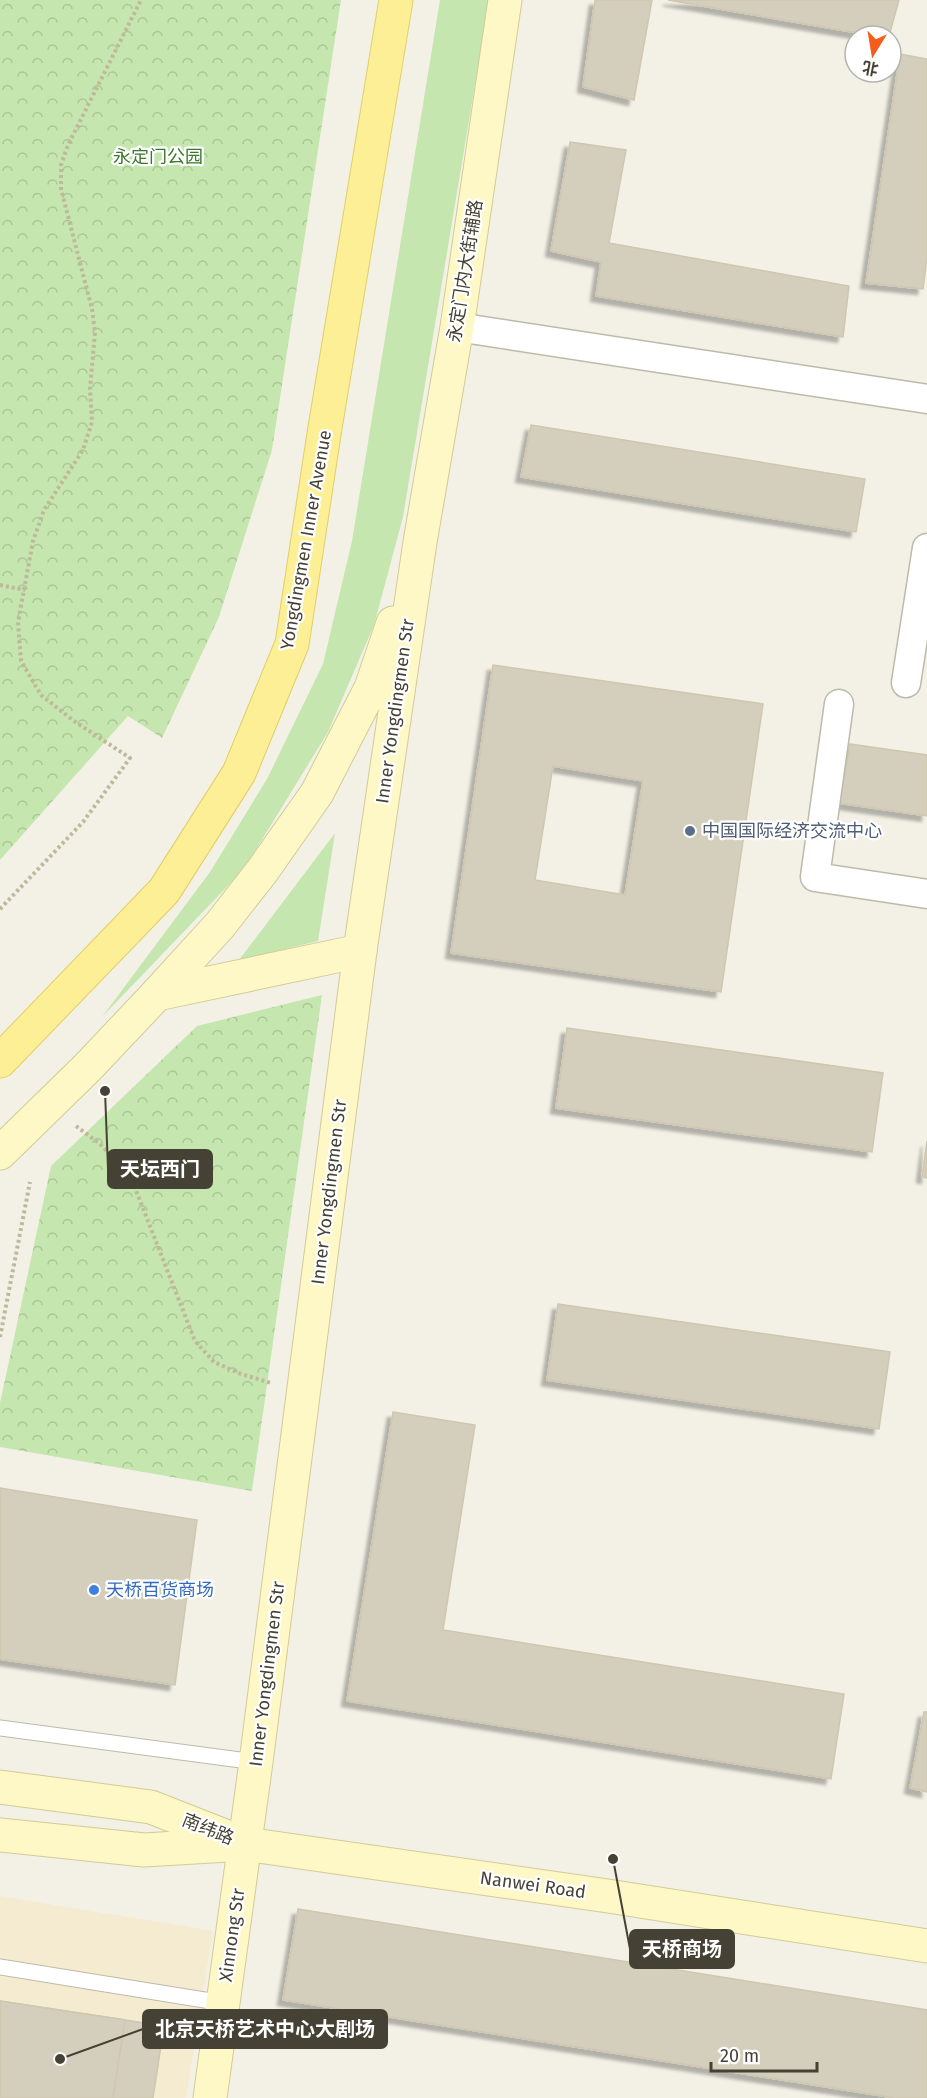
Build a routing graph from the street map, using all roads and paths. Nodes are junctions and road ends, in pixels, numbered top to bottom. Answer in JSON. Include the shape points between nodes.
{"nodes":[{"id":1,"x":141,"y":0,"type":"edge"},
{"id":2,"x":396,"y":0,"type":"edge"},
{"id":3,"x":505,"y":0,"type":"edge"},
{"id":4,"x":457,"y":327,"type":"junction"},
{"id":5,"x":927,"y":399,"type":"edge"},
{"id":6,"x":420,"y":542,"type":"junction"},
{"id":7,"x":927,"y":548,"type":"edge"},
{"id":8,"x":0,"y":585,"type":"edge"},
{"id":9,"x":25,"y":590,"type":"junction"},
{"id":10,"x":906,"y":683,"type":"dead end"},
{"id":11,"x":839,"y":704,"type":"dead end"},
{"id":12,"x":927,"y":894,"type":"edge"},
{"id":13,"x":0,"y":909,"type":"edge"},
{"id":14,"x":360,"y":951,"type":"junction"},
{"id":15,"x":157,"y":994,"type":"junction"},
{"id":16,"x":0,"y":1062,"type":"edge"},
{"id":17,"x":52,"y":1103,"type":"junction"},
{"id":18,"x":0,"y":1153,"type":"edge"},
{"id":19,"x":30,"y":1182,"type":"dead end"},
{"id":20,"x":0,"y":1337,"type":"edge"},
{"id":21,"x":304,"y":1392,"type":"junction"},
{"id":22,"x":0,"y":1728,"type":"edge"},
{"id":23,"x":256,"y":1762,"type":"junction"},
{"id":24,"x":0,"y":1787,"type":"edge"},
{"id":25,"x":0,"y":1835,"type":"edge"},
{"id":26,"x":245,"y":1844,"type":"junction"},
{"id":27,"x":927,"y":1946,"type":"edge"},
{"id":28,"x":0,"y":1967,"type":"edge"},
{"id":29,"x":223,"y":2002,"type":"junction"},
{"id":30,"x":210,"y":2098,"type":"edge"}],
"edges":[{"from":1,"to":9,"type":"path","via":[[68,145],[62,165],[61,189],[95,332],[90,389],[92,422],[83,450],[44,510],[33,541]]},
{"from":2,"to":16,"type":"main road","name":"Yongdingmen Inner Avenue","via":[[292,644],[239,773],[164,891]]},
{"from":3,"to":4,"type":"street","name":"永定门内大街辅路"},
{"from":4,"to":5,"type":"street"},
{"from":4,"to":6,"type":"street","name":"永定门内大街辅路"},
{"from":6,"to":14,"type":"street","name":"Inner Yongdingmen Str"},
{"from":6,"to":15,"type":"street","via":[[371,688],[317,793],[220,925]]},
{"from":7,"to":10,"type":"street"},
{"from":8,"to":9,"type":"path"},
{"from":9,"to":13,"type":"path","via":[[18,622],[21,661],[41,695],[130,758],[83,822]]},
{"from":11,"to":12,"type":"street","via":[[815,877]]},
{"from":14,"to":15,"type":"street"},
{"from":14,"to":21,"type":"street","name":"Inner Yongdingmen Str"},
{"from":15,"to":17,"type":"street"},
{"from":17,"to":18,"type":"street"},
{"from":17,"to":21,"type":"path","via":[[100,1144],[135,1188],[195,1341],[214,1362]]},
{"from":19,"to":20,"type":"path"},
{"from":21,"to":23,"type":"street","name":"Inner Yongdingmen Str"},
{"from":22,"to":23,"type":"lane"},
{"from":23,"to":26,"type":"street","name":"Inner Yongdingmen Str"},
{"from":24,"to":26,"type":"street","name":"南纬路","via":[[151,1807]]},
{"from":25,"to":26,"type":"street","name":"南纬路","via":[[144,1850]]},
{"from":26,"to":27,"type":"street","name":"Nanwei Road"},
{"from":26,"to":29,"type":"street","name":"Xinnong Str"},
{"from":28,"to":29,"type":"lane"},
{"from":29,"to":30,"type":"street","name":"Xinnong Str"}]}
